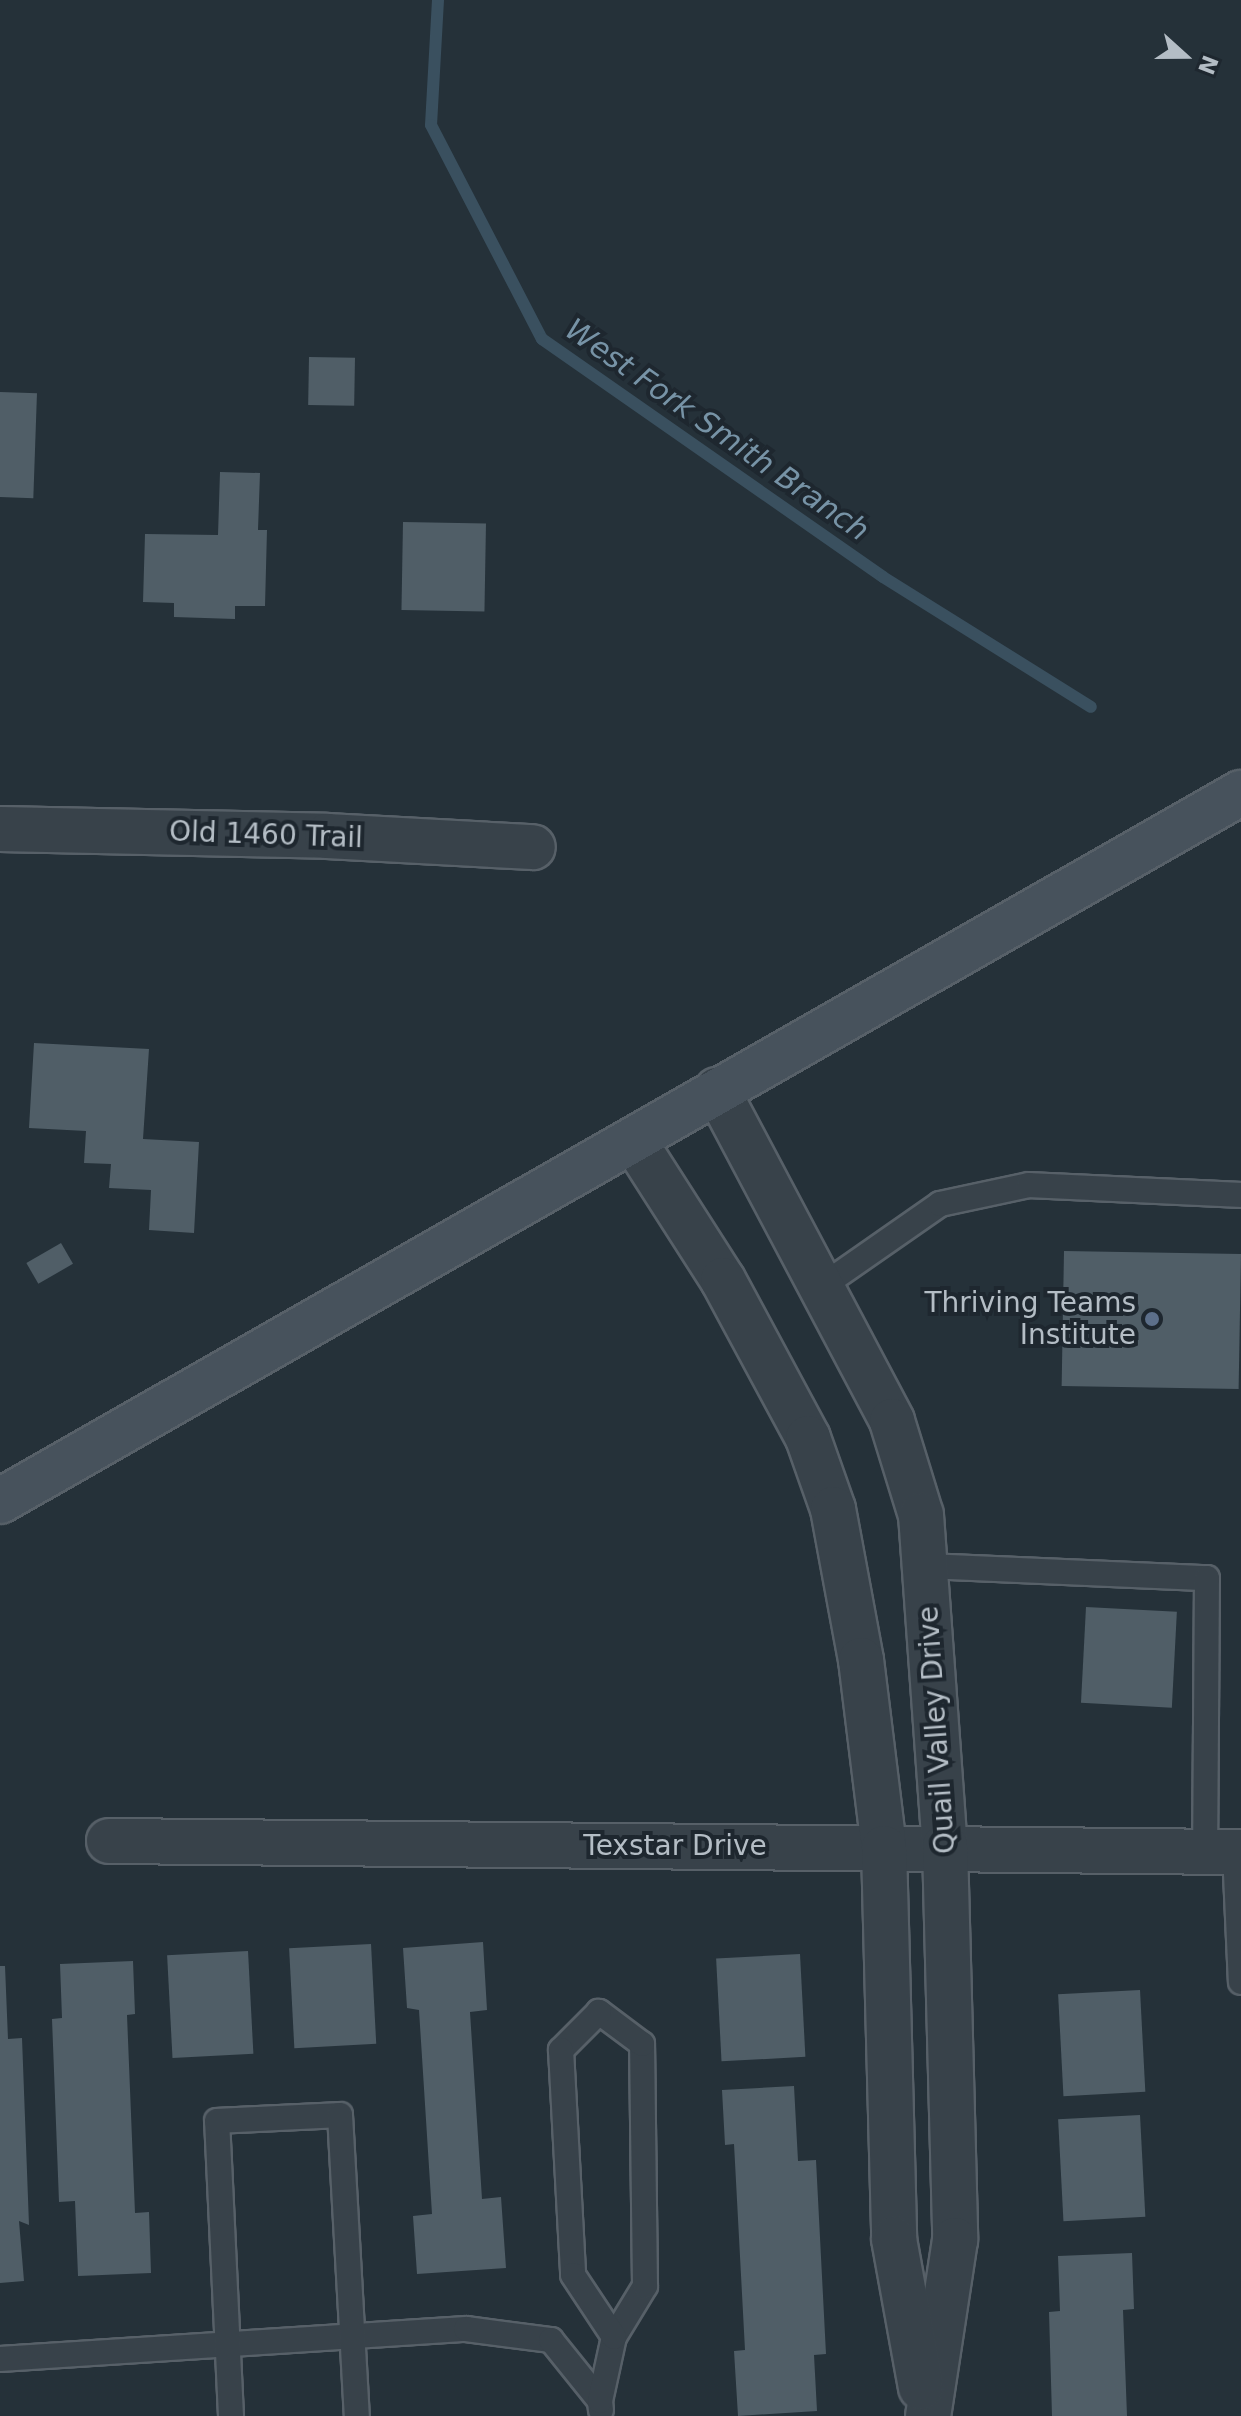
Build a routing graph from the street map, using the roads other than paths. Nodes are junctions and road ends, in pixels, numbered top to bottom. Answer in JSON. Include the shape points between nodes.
{"nodes":[{"id":1,"x":1241,"y":793,"type":"edge"},
{"id":2,"x":0,"y":829,"type":"edge"},
{"id":3,"x":533,"y":847,"type":"dead end"},
{"id":4,"x":717,"y":1090,"type":"junction"},
{"id":5,"x":634,"y":1141,"type":"junction"},
{"id":6,"x":1241,"y":1195,"type":"edge"},
{"id":7,"x":821,"y":1287,"type":"junction"},
{"id":8,"x":0,"y":1501,"type":"edge"},
{"id":9,"x":927,"y":1566,"type":"junction"},
{"id":10,"x":109,"y":1841,"type":"dead end"},
{"id":11,"x":945,"y":1846,"type":"junction"},
{"id":12,"x":884,"y":1848,"type":"junction"},
{"id":13,"x":1227,"y":1852,"type":"edge"},
{"id":14,"x":1241,"y":1982,"type":"edge"},
{"id":15,"x":355,"y":2336,"type":"junction"},
{"id":16,"x":614,"y":2337,"type":"junction"},
{"id":17,"x":228,"y":2344,"type":"junction"},
{"id":18,"x":0,"y":2359,"type":"edge"},
{"id":19,"x":601,"y":2408,"type":"edge"},
{"id":20,"x":231,"y":2416,"type":"edge"},
{"id":21,"x":357,"y":2416,"type":"edge"},
{"id":22,"x":927,"y":2416,"type":"edge"}],
"edges":[{"from":1,"to":4,"type":"main road"},
{"from":2,"to":3,"type":"street","name":"Old 1460 Trail","via":[[327,836]]},
{"from":4,"to":5,"type":"main road"},
{"from":4,"to":7,"type":"street","name":"Quail Valley Drive"},
{"from":5,"to":8,"type":"main road"},
{"from":5,"to":12,"type":"street","name":"Quail Valley Drive","via":[[723,1280],[808,1438],[833,1509],[861,1660]]},
{"from":6,"to":7,"type":"lane","via":[[1029,1185],[940,1204]]},
{"from":7,"to":9,"type":"street","name":"Quail Valley Drive","via":[[892,1421],[921,1515]]},
{"from":9,"to":11,"type":"street","name":"Quail Valley Drive"},
{"from":9,"to":13,"type":"lane","via":[[1207,1578]]},
{"from":10,"to":12,"type":"street","name":"Texstar Drive"},
{"from":11,"to":12,"type":"street","name":"Texstar Drive"},
{"from":11,"to":13,"type":"street","name":"Texstar Drive"},
{"from":11,"to":22,"type":"street","name":"Quail Valley Drive","via":[[955,2240]]},
{"from":12,"to":22,"type":"street","name":"Quail Valley Drive","via":[[894,2239]]},
{"from":13,"to":14,"type":"lane"},
{"from":15,"to":17,"type":"lane"},
{"from":15,"to":17,"type":"lane","via":[[340,2115],[217,2121]]},
{"from":15,"to":19,"type":"lane","via":[[466,2329],[551,2340]]},
{"from":15,"to":21,"type":"lane"},
{"from":16,"to":16,"type":"lane","via":[[645,2286],[642,2044],[599,2012],[561,2050],[573,2275]]},
{"from":16,"to":19,"type":"lane"},
{"from":17,"to":18,"type":"lane"},
{"from":17,"to":20,"type":"lane"}]}
